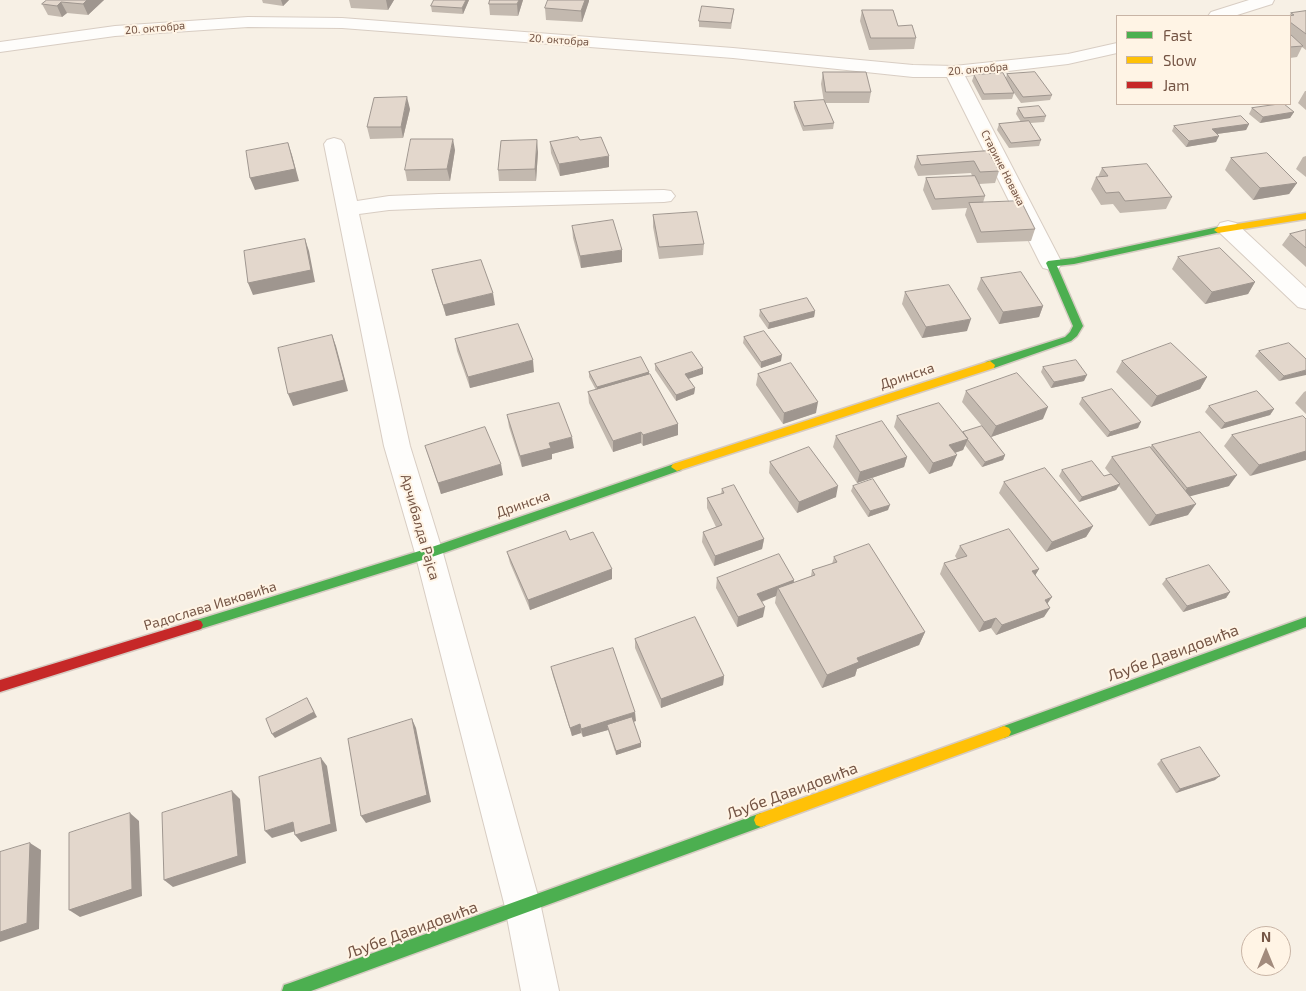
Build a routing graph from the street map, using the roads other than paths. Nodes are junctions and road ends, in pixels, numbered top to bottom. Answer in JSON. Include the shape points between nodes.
{"nodes":[{"id":1,"x":1266,"y":0,"type":"edge"},
{"id":2,"x":1220,"y":15,"type":"edge"},
{"id":3,"x":0,"y":47,"type":"edge"},
{"id":4,"x":1116,"y":48,"type":"edge"},
{"id":5,"x":954,"y":72,"type":"junction"},
{"id":6,"x":334,"y":144,"type":"dead end"},
{"id":7,"x":664,"y":196,"type":"dead end"},
{"id":8,"x":347,"y":209,"type":"junction"},
{"id":9,"x":1306,"y":216,"type":"edge"},
{"id":10,"x":1228,"y":228,"type":"junction"},
{"id":11,"x":1051,"y":263,"type":"junction"},
{"id":12,"x":1306,"y":302,"type":"edge"},
{"id":13,"x":429,"y":553,"type":"junction"},
{"id":14,"x":1306,"y":622,"type":"edge"},
{"id":15,"x":0,"y":686,"type":"edge"},
{"id":16,"x":522,"y":907,"type":"junction"},
{"id":17,"x":290,"y":991,"type":"edge"},
{"id":18,"x":540,"y":991,"type":"edge"}],
"edges":[{"from":1,"to":2,"type":"street"},
{"from":3,"to":5,"type":"street","name":"20. октобра","via":[[115,31],[183,26],[248,22],[342,23]]},
{"from":4,"to":5,"type":"street","name":"20. октобра","via":[[1068,59]]},
{"from":5,"to":11,"type":"street","name":"Старине Новака"},
{"from":6,"to":8,"type":"street","name":"Арчибалда Рајса"},
{"from":7,"to":8,"type":"street","via":[[389,203]]},
{"from":8,"to":13,"type":"street","name":"Арчибалда Рајса","via":[[397,446]]},
{"from":9,"to":10,"type":"street"},
{"from":10,"to":11,"type":"street"},
{"from":10,"to":12,"type":"street"},
{"from":11,"to":13,"type":"street","name":"Дринска","via":[[1078,326],[1068,339],[667,470]]},
{"from":13,"to":15,"type":"street","name":"Радослава Ивковића"},
{"from":13,"to":16,"type":"street","name":"Арчибалда Рајса"},
{"from":14,"to":16,"type":"street","name":"Љубе Давидовића"},
{"from":16,"to":17,"type":"street","name":"Љубе Давидовића"},
{"from":16,"to":18,"type":"street","name":"Арчибалда Рајса"}]}
